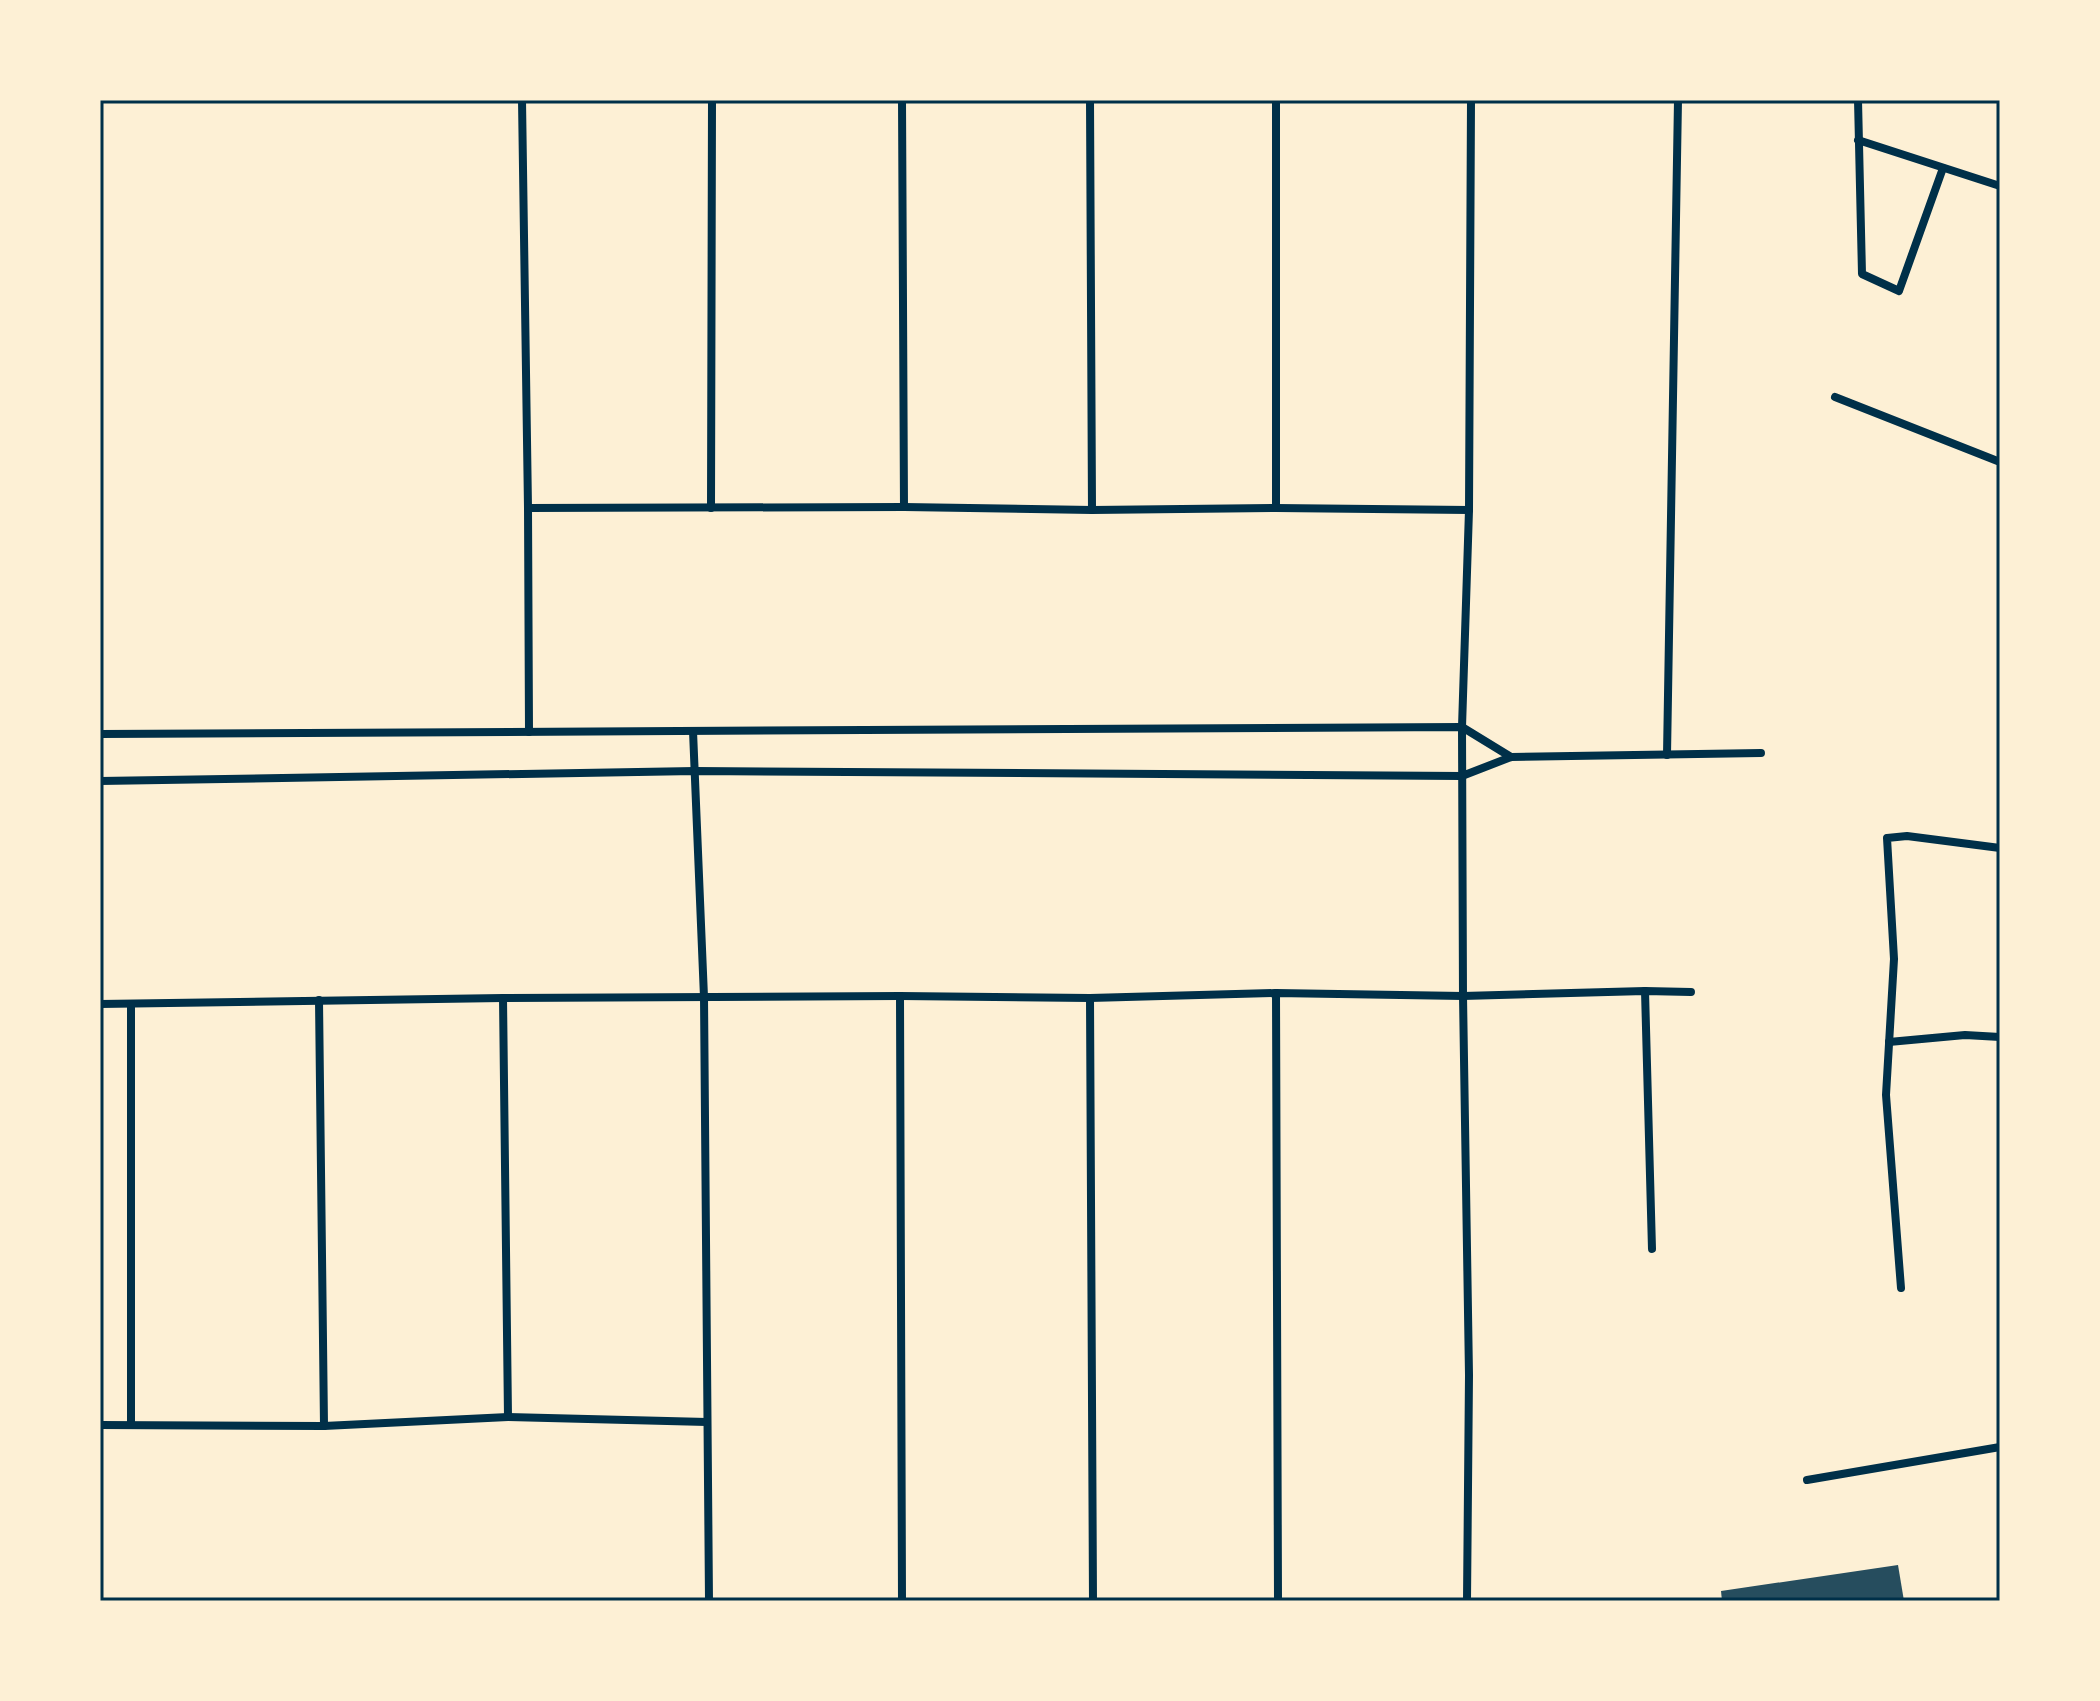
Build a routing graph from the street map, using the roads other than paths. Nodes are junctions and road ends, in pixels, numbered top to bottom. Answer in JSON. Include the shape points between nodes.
{"nodes":[{"id":1,"x":522,"y":100,"type":"edge"},
{"id":2,"x":712,"y":100,"type":"edge"},
{"id":3,"x":902,"y":100,"type":"edge"},
{"id":4,"x":1090,"y":100,"type":"edge"},
{"id":5,"x":1276,"y":100,"type":"edge"},
{"id":6,"x":1471,"y":100,"type":"edge"},
{"id":7,"x":1678,"y":100,"type":"edge"},
{"id":8,"x":1858,"y":100,"type":"edge"},
{"id":9,"x":1858,"y":140,"type":"junction"},
{"id":10,"x":1943,"y":168,"type":"junction"},
{"id":11,"x":2000,"y":186,"type":"edge"},
{"id":12,"x":1835,"y":397,"type":"dead end"},
{"id":13,"x":2000,"y":462,"type":"edge"},
{"id":14,"x":904,"y":507,"type":"junction"},
{"id":15,"x":528,"y":508,"type":"junction"},
{"id":16,"x":711,"y":508,"type":"junction"},
{"id":17,"x":1276,"y":508,"type":"junction"},
{"id":18,"x":1092,"y":510,"type":"junction"},
{"id":19,"x":1469,"y":510,"type":"junction"},
{"id":20,"x":1462,"y":727,"type":"junction"},
{"id":21,"x":693,"y":731,"type":"junction"},
{"id":22,"x":529,"y":732,"type":"junction"},
{"id":23,"x":100,"y":734,"type":"edge"},
{"id":24,"x":1761,"y":753,"type":"dead end"},
{"id":25,"x":1667,"y":755,"type":"junction"},
{"id":26,"x":1511,"y":757,"type":"junction"},
{"id":27,"x":695,"y":771,"type":"junction"},
{"id":28,"x":1462,"y":776,"type":"junction"},
{"id":29,"x":100,"y":781,"type":"edge"},
{"id":30,"x":2000,"y":848,"type":"edge"},
{"id":31,"x":1645,"y":991,"type":"junction"},
{"id":32,"x":1691,"y":992,"type":"dead end"},
{"id":33,"x":1276,"y":993,"type":"junction"},
{"id":34,"x":900,"y":996,"type":"junction"},
{"id":35,"x":1463,"y":996,"type":"junction"},
{"id":36,"x":704,"y":997,"type":"junction"},
{"id":37,"x":503,"y":998,"type":"junction"},
{"id":38,"x":1090,"y":998,"type":"junction"},
{"id":39,"x":319,"y":1000,"type":"junction"},
{"id":40,"x":100,"y":1004,"type":"edge"},
{"id":41,"x":131,"y":1004,"type":"junction"},
{"id":42,"x":2000,"y":1037,"type":"edge"},
{"id":43,"x":1889,"y":1042,"type":"junction"},
{"id":44,"x":1652,"y":1249,"type":"dead end"},
{"id":45,"x":1901,"y":1288,"type":"dead end"},
{"id":46,"x":508,"y":1417,"type":"junction"},
{"id":47,"x":707,"y":1422,"type":"junction"},
{"id":48,"x":100,"y":1425,"type":"edge"},
{"id":49,"x":131,"y":1425,"type":"junction"},
{"id":50,"x":324,"y":1426,"type":"junction"},
{"id":51,"x":2000,"y":1447,"type":"edge"},
{"id":52,"x":1807,"y":1480,"type":"dead end"},
{"id":53,"x":709,"y":1601,"type":"edge"},
{"id":54,"x":902,"y":1601,"type":"edge"},
{"id":55,"x":1093,"y":1601,"type":"edge"},
{"id":56,"x":1278,"y":1601,"type":"edge"},
{"id":57,"x":1467,"y":1601,"type":"edge"}],
"edges":[{"from":1,"to":15,"type":"street"},
{"from":2,"to":16,"type":"street"},
{"from":3,"to":14,"type":"street"},
{"from":4,"to":18,"type":"street"},
{"from":5,"to":17,"type":"street"},
{"from":6,"to":19,"type":"street"},
{"from":7,"to":25,"type":"street"},
{"from":8,"to":9,"type":"street"},
{"from":9,"to":10,"type":"street"},
{"from":9,"to":10,"type":"street","via":[[1862,274],[1899,291]]},
{"from":10,"to":11,"type":"street"},
{"from":12,"to":13,"type":"street"},
{"from":14,"to":16,"type":"street"},
{"from":14,"to":18,"type":"street"},
{"from":15,"to":16,"type":"street"},
{"from":15,"to":22,"type":"street"},
{"from":17,"to":18,"type":"street"},
{"from":17,"to":19,"type":"street"},
{"from":19,"to":20,"type":"street"},
{"from":20,"to":21,"type":"street"},
{"from":20,"to":26,"type":"street"},
{"from":20,"to":28,"type":"street"},
{"from":21,"to":22,"type":"street"},
{"from":21,"to":27,"type":"street"},
{"from":22,"to":23,"type":"street"},
{"from":24,"to":25,"type":"street"},
{"from":25,"to":26,"type":"street"},
{"from":26,"to":28,"type":"street"},
{"from":27,"to":28,"type":"street"},
{"from":27,"to":29,"type":"street"},
{"from":27,"to":36,"type":"street"},
{"from":28,"to":35,"type":"street"},
{"from":30,"to":43,"type":"street","via":[[1887,838],[1894,959]]},
{"from":31,"to":32,"type":"street"},
{"from":31,"to":35,"type":"street"},
{"from":31,"to":44,"type":"street"},
{"from":33,"to":35,"type":"street"},
{"from":33,"to":38,"type":"street"},
{"from":33,"to":56,"type":"street"},
{"from":34,"to":36,"type":"street"},
{"from":34,"to":38,"type":"street"},
{"from":34,"to":54,"type":"street"},
{"from":35,"to":57,"type":"street"},
{"from":36,"to":37,"type":"street"},
{"from":36,"to":47,"type":"street"},
{"from":37,"to":39,"type":"street"},
{"from":37,"to":46,"type":"street"},
{"from":38,"to":55,"type":"street"},
{"from":39,"to":41,"type":"street"},
{"from":39,"to":50,"type":"street"},
{"from":40,"to":41,"type":"street"},
{"from":41,"to":49,"type":"street"},
{"from":42,"to":43,"type":"street"},
{"from":43,"to":45,"type":"street","via":[[1886,1095]]},
{"from":46,"to":47,"type":"street"},
{"from":46,"to":50,"type":"street"},
{"from":47,"to":53,"type":"street"},
{"from":48,"to":49,"type":"street"},
{"from":49,"to":50,"type":"street"},
{"from":51,"to":52,"type":"street"}]}
